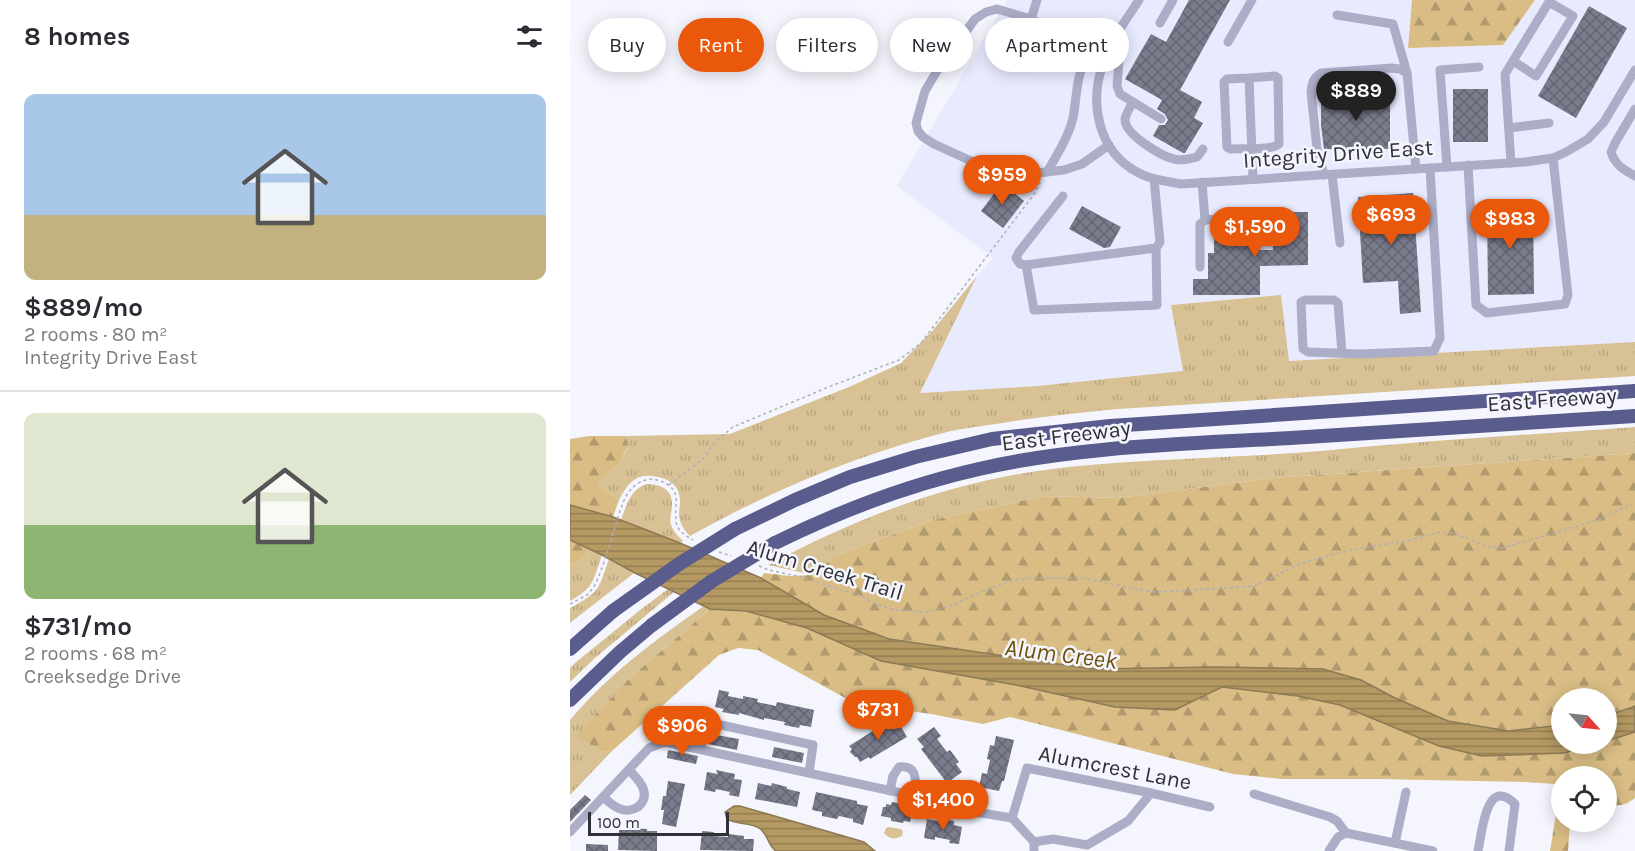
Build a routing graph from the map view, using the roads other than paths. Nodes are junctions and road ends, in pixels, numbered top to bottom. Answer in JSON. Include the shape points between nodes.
{"nodes":[{"id":1,"x":1037,"y":0,"type":"edge"},
{"id":2,"x":1138,"y":0,"type":"edge"},
{"id":3,"x":1173,"y":0,"type":"edge"},
{"id":4,"x":1252,"y":0,"type":"edge"},
{"id":5,"x":1337,"y":15,"type":"dead end"},
{"id":6,"x":1025,"y":18,"type":"edge"},
{"id":7,"x":1032,"y":18,"type":"edge"},
{"id":8,"x":1127,"y":18,"type":"edge"},
{"id":9,"x":1160,"y":23,"type":"dead end"},
{"id":10,"x":1228,"y":42,"type":"dead end"},
{"id":11,"x":1513,"y":62,"type":"junction"},
{"id":12,"x":1479,"y":67,"type":"dead end"},
{"id":13,"x":1635,"y":70,"type":"edge"},
{"id":14,"x":1080,"y":72,"type":"edge"},
{"id":15,"x":1101,"y":72,"type":"edge"},
{"id":16,"x":1118,"y":72,"type":"edge"},
{"id":17,"x":1407,"y":73,"type":"junction"},
{"id":18,"x":1249,"y":78,"type":"junction"},
{"id":19,"x":1132,"y":102,"type":"junction"},
{"id":20,"x":1635,"y":109,"type":"edge"},
{"id":21,"x":1161,"y":119,"type":"dead end"},
{"id":22,"x":1549,"y":123,"type":"dead end"},
{"id":23,"x":1509,"y":128,"type":"junction"},
{"id":24,"x":1110,"y":147,"type":"junction"},
{"id":25,"x":1252,"y":148,"type":"junction"},
{"id":26,"x":1203,"y":149,"type":"dead end"},
{"id":27,"x":1553,"y":158,"type":"junction"},
{"id":28,"x":1511,"y":163,"type":"junction"},
{"id":29,"x":1468,"y":165,"type":"junction"},
{"id":30,"x":1447,"y":167,"type":"junction"},
{"id":31,"x":1430,"y":168,"type":"junction"},
{"id":32,"x":1416,"y":169,"type":"junction"},
{"id":33,"x":1047,"y":172,"type":"junction"},
{"id":34,"x":1328,"y":175,"type":"junction"},
{"id":35,"x":1635,"y":177,"type":"edge"},
{"id":36,"x":1154,"y":179,"type":"junction"},
{"id":37,"x":1253,"y":179,"type":"junction"},
{"id":38,"x":1202,"y":182,"type":"junction"},
{"id":39,"x":1063,"y":196,"type":"dead end"},
{"id":40,"x":1257,"y":216,"type":"dead end"},
{"id":41,"x":1205,"y":220,"type":"junction"},
{"id":42,"x":1340,"y":243,"type":"dead end"},
{"id":43,"x":1156,"y":248,"type":"junction"},
{"id":44,"x":1026,"y":264,"type":"junction"},
{"id":45,"x":1200,"y":267,"type":"dead end"},
{"id":46,"x":1342,"y":353,"type":"junction"},
{"id":47,"x":1635,"y":391,"type":"edge"},
{"id":48,"x":1635,"y":416,"type":"edge"},
{"id":49,"x":614,"y":611,"type":"junction"},
{"id":50,"x":570,"y":638,"type":"edge"},
{"id":51,"x":570,"y":649,"type":"edge"},
{"id":52,"x":570,"y":700,"type":"edge"},
{"id":53,"x":700,"y":749,"type":"junction"},
{"id":54,"x":629,"y":770,"type":"junction"},
{"id":55,"x":809,"y":773,"type":"junction"},
{"id":56,"x":890,"y":791,"type":"junction"},
{"id":57,"x":1406,"y":792,"type":"dead end"},
{"id":58,"x":1151,"y":793,"type":"junction"},
{"id":59,"x":1254,"y":794,"type":"dead end"},
{"id":60,"x":603,"y":797,"type":"junction"},
{"id":61,"x":916,"y":797,"type":"junction"},
{"id":62,"x":1210,"y":807,"type":"dead end"},
{"id":63,"x":1012,"y":818,"type":"junction"},
{"id":64,"x":570,"y":832,"type":"edge"},
{"id":65,"x":1346,"y":833,"type":"junction"},
{"id":66,"x":1395,"y":843,"type":"junction"},
{"id":67,"x":1034,"y":847,"type":"edge"},
{"id":68,"x":1329,"y":851,"type":"edge"},
{"id":69,"x":1432,"y":851,"type":"edge"},
{"id":70,"x":1478,"y":851,"type":"edge"},
{"id":71,"x":1509,"y":851,"type":"edge"}],
"edges":[{"from":1,"to":7,"type":"street"},
{"from":2,"to":8,"type":"street"},
{"from":3,"to":9,"type":"street"},
{"from":4,"to":10,"type":"street"},
{"from":5,"to":17,"type":"street","via":[[1393,24]]},
{"from":6,"to":33,"type":"street","via":[[998,9],[975,20],[937,71],[925,92],[916,123],[923,137],[982,166],[1019,175]]},
{"from":11,"to":11,"type":"street","via":[[1549,2],[1573,16],[1536,76]]},
{"from":11,"to":23,"type":"street","via":[[1505,74]]},
{"from":12,"to":30,"type":"street","via":[[1440,70]]},
{"from":13,"to":27,"type":"street","name":"Integrity Drive East","via":[[1597,131]]},
{"from":14,"to":33,"type":"street","via":[[1066,141]]},
{"from":15,"to":24,"type":"street","via":[[1095,98]]},
{"from":16,"to":19,"type":"street","via":[[1120,94]]},
{"from":17,"to":32,"type":"street"},
{"from":17,"to":34,"type":"street","via":[[1392,68],[1321,73],[1315,77],[1311,92],[1317,149]]},
{"from":18,"to":25,"type":"street"},
{"from":18,"to":25,"type":"street","via":[[1224,82],[1227,147]]},
{"from":18,"to":25,"type":"street","via":[[1278,78],[1279,144]]},
{"from":19,"to":21,"type":"street"},
{"from":19,"to":26,"type":"street","via":[[1125,118],[1126,127],[1148,146],[1184,160],[1197,158]]},
{"from":20,"to":35,"type":"street","via":[[1611,152],[1614,161]]},
{"from":22,"to":23,"type":"street"},
{"from":23,"to":28,"type":"street"},
{"from":24,"to":33,"type":"street","via":[[1082,164]]},
{"from":24,"to":36,"type":"street","name":"Integrity Drive East","via":[[1128,167]]},
{"from":25,"to":37,"type":"street"},
{"from":27,"to":28,"type":"street","name":"Integrity Drive East"},
{"from":27,"to":29,"type":"street","via":[[1568,295],[1565,304],[1487,313],[1476,305]]},
{"from":28,"to":29,"type":"street","name":"Integrity Drive East"},
{"from":29,"to":30,"type":"street","name":"Integrity Drive East"},
{"from":30,"to":31,"type":"street","name":"Integrity Drive East"},
{"from":31,"to":32,"type":"street","name":"Integrity Drive East"},
{"from":31,"to":46,"type":"street","via":[[1438,346],[1434,351]]},
{"from":32,"to":34,"type":"street","name":"Integrity Drive East"},
{"from":34,"to":37,"type":"street","name":"Integrity Drive East"},
{"from":34,"to":42,"type":"street"},
{"from":36,"to":38,"type":"street","name":"Integrity Drive East","via":[[1181,184]]},
{"from":36,"to":43,"type":"street","via":[[1160,242]]},
{"from":37,"to":38,"type":"street","name":"Integrity Drive East"},
{"from":38,"to":41,"type":"street"},
{"from":39,"to":44,"type":"street","via":[[1018,252],[1020,264]]},
{"from":40,"to":41,"type":"street"},
{"from":41,"to":45,"type":"street","via":[[1200,224]]},
{"from":43,"to":44,"type":"street"},
{"from":43,"to":44,"type":"street","via":[[1157,305],[1035,310]]},
{"from":46,"to":46,"type":"street","via":[[1304,349],[1301,302],[1338,303]]},
{"from":47,"to":49,"type":"highway","name":"East Freeway","bridge":true,"via":[[1110,426],[992,439],[850,477],[795,500],[735,529]]},
{"from":48,"to":52,"type":"highway","name":"East Freeway","bridge":true,"via":[[1157,446],[1048,457],[927,482],[818,522],[712,581],[652,625]]},
{"from":49,"to":50,"type":"highway"},
{"from":49,"to":51,"type":"highway","name":"East Freeway"},
{"from":53,"to":54,"type":"street","via":[[664,742],[649,748]]},
{"from":53,"to":55,"type":"street"},
{"from":53,"to":55,"type":"street","via":[[708,722],[813,746]]},
{"from":54,"to":60,"type":"street"},
{"from":54,"to":60,"type":"street","via":[[644,789],[644,797],[636,808],[624,810]]},
{"from":55,"to":56,"type":"street"},
{"from":56,"to":61,"type":"street"},
{"from":56,"to":61,"type":"street","via":[[896,770],[905,766],[915,774]]},
{"from":57,"to":66,"type":"street"},
{"from":58,"to":62,"type":"street","name":"Alumcrest Lane"},
{"from":58,"to":63,"type":"street","name":"Alumcrest Lane","via":[[1027,768]]},
{"from":58,"to":67,"type":"street","via":[[1128,821],[1087,845],[1053,839]]},
{"from":59,"to":65,"type":"street","via":[[1330,817]]},
{"from":60,"to":64,"type":"street"},
{"from":61,"to":63,"type":"street","via":[[975,813]]},
{"from":63,"to":67,"type":"street"},
{"from":65,"to":66,"type":"street"},
{"from":65,"to":68,"type":"street","via":[[1338,837]]},
{"from":66,"to":69,"type":"street"},
{"from":70,"to":71,"type":"street","via":[[1488,807],[1492,798],[1498,796],[1515,804]]}]}
